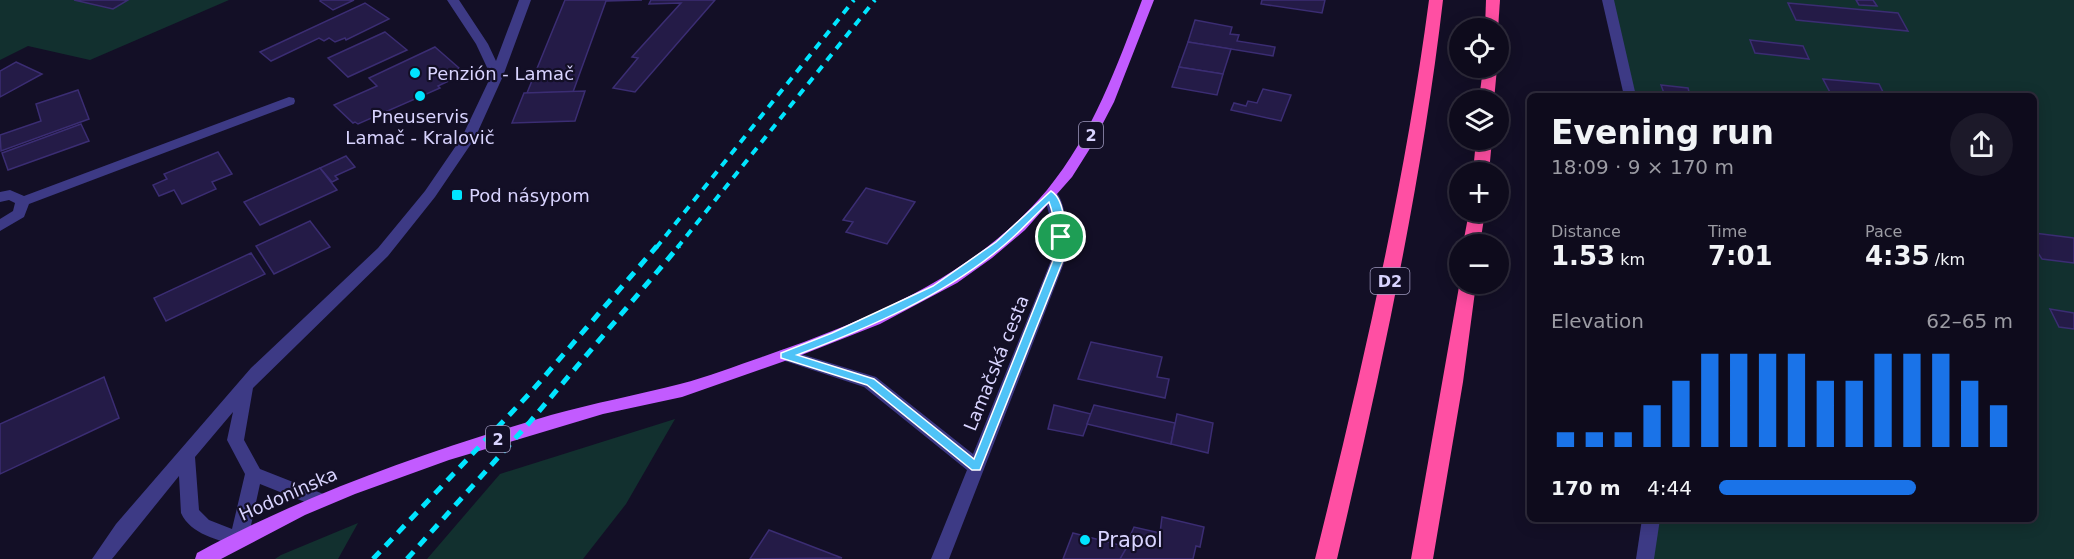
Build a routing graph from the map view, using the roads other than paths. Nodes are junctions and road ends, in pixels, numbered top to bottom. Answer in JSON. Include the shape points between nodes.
{"nodes":[{"id":1,"x":453,"y":0,"type":"edge"},
{"id":2,"x":525,"y":0,"type":"edge"},
{"id":3,"x":1148,"y":0,"type":"edge"},
{"id":4,"x":1436,"y":0,"type":"edge"},
{"id":5,"x":1493,"y":0,"type":"edge"},
{"id":6,"x":1608,"y":0,"type":"edge"},
{"id":7,"x":1492,"y":18,"type":"edge"},
{"id":8,"x":497,"y":76,"type":"junction"},
{"id":9,"x":1629,"y":93,"type":"edge"},
{"id":10,"x":289,"y":101,"type":"dead end"},
{"id":11,"x":1051,"y":194,"type":"junction"},
{"id":12,"x":0,"y":197,"type":"edge"},
{"id":13,"x":23,"y":201,"type":"junction"},
{"id":14,"x":0,"y":226,"type":"edge"},
{"id":15,"x":1466,"y":294,"type":"edge"},
{"id":16,"x":785,"y":355,"type":"junction"},
{"id":17,"x":247,"y":386,"type":"junction"},
{"id":18,"x":186,"y":454,"type":"junction"},
{"id":19,"x":976,"y":467,"type":"junction"},
{"id":20,"x":254,"y":474,"type":"junction"},
{"id":21,"x":320,"y":500,"type":"junction"},
{"id":22,"x":1651,"y":522,"type":"edge"},
{"id":23,"x":239,"y":539,"type":"junction"},
{"id":24,"x":101,"y":559,"type":"edge"},
{"id":25,"x":204,"y":559,"type":"edge"},
{"id":26,"x":940,"y":559,"type":"edge"},
{"id":27,"x":1326,"y":559,"type":"edge"},
{"id":28,"x":1422,"y":559,"type":"edge"},
{"id":29,"x":1645,"y":559,"type":"edge"}],
"edges":[{"from":1,"to":8,"type":"street","via":[[482,44]]},
{"from":2,"to":8,"type":"street"},
{"from":3,"to":11,"type":"main road","number":"2","via":[[1096,127]]},
{"from":4,"to":27,"type":"highway","number":"D2","via":[[1409,188],[1375,359]]},
{"from":5,"to":7,"type":"highway"},
{"from":6,"to":9,"type":"street"},
{"from":8,"to":17,"type":"street","via":[[468,138],[430,194],[382,252]]},
{"from":10,"to":13,"type":"street"},
{"from":11,"to":16,"type":"main road","number":"2","via":[[999,244],[936,289],[836,336]]},
{"from":11,"to":19,"type":"street","name":"Lamačská cesta","via":[[1059,216],[1059,258]]},
{"from":12,"to":13,"type":"street","via":[[10,195]]},
{"from":13,"to":14,"type":"street","via":[[19,214]]},
{"from":15,"to":28,"type":"highway"},
{"from":16,"to":19,"type":"street","name":"Lamačská cesta","via":[[870,382]]},
{"from":16,"to":21,"type":"main road","name":"Hodonínska","number":"2","via":[[682,390],[606,406],[391,472]]},
{"from":17,"to":18,"type":"street"},
{"from":17,"to":20,"type":"street","via":[[235,440]]},
{"from":18,"to":23,"type":"street","via":[[190,513],[203,526]]},
{"from":18,"to":24,"type":"street"},
{"from":19,"to":26,"type":"street"},
{"from":20,"to":21,"type":"street"},
{"from":20,"to":23,"type":"street"},
{"from":21,"to":23,"type":"main road","name":"Hodonínska","number":"2"},
{"from":22,"to":29,"type":"street"},
{"from":23,"to":25,"type":"main road","name":"Hodonínska","number":"2"}]}
